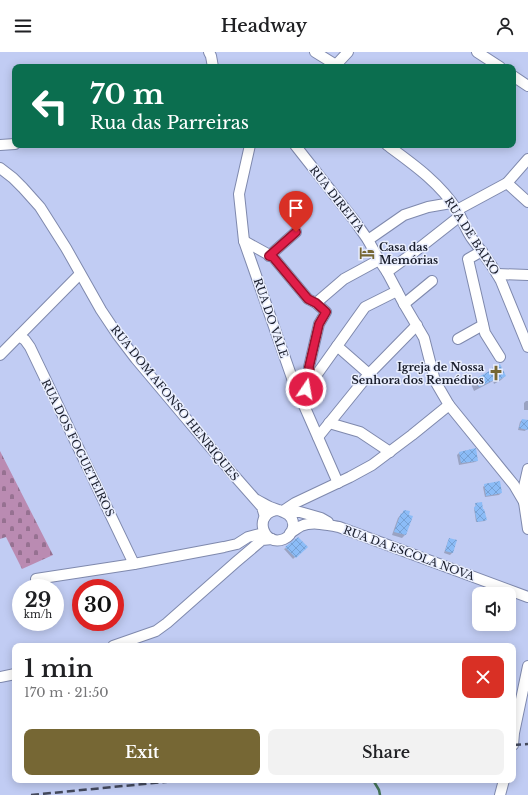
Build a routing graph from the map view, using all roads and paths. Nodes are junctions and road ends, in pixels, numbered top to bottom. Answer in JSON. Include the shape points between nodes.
{"nodes":[{"id":1,"x":209,"y":52,"type":"edge"},
{"id":2,"x":315,"y":52,"type":"edge"},
{"id":3,"x":348,"y":52,"type":"edge"},
{"id":4,"x":477,"y":52,"type":"edge"},
{"id":5,"x":212,"y":64,"type":"edge"},
{"id":6,"x":332,"y":64,"type":"edge"},
{"id":7,"x":337,"y":64,"type":"edge"},
{"id":8,"x":495,"y":64,"type":"edge"},
{"id":9,"x":516,"y":78,"type":"edge"},
{"id":10,"x":528,"y":86,"type":"edge"},
{"id":11,"x":12,"y":144,"type":"edge"},
{"id":12,"x":1,"y":145,"type":"edge"},
{"id":13,"x":297,"y":148,"type":"edge"},
{"id":14,"x":391,"y":148,"type":"edge"},
{"id":15,"x":248,"y":150,"type":"edge"},
{"id":16,"x":528,"y":159,"type":"edge"},
{"id":17,"x":0,"y":168,"type":"edge"},
{"id":18,"x":507,"y":183,"type":"junction"},
{"id":19,"x":528,"y":202,"type":"edge"},
{"id":20,"x":456,"y":210,"type":"junction"},
{"id":21,"x":296,"y":232,"type":"dead end"},
{"id":22,"x":368,"y":240,"type":"junction"},
{"id":23,"x":244,"y":241,"type":"junction"},
{"id":24,"x":482,"y":251,"type":"junction"},
{"id":25,"x":269,"y":256,"type":"junction"},
{"id":26,"x":379,"y":260,"type":"junction"},
{"id":27,"x":387,"y":272,"type":"junction"},
{"id":28,"x":80,"y":274,"type":"junction"},
{"id":29,"x":498,"y":274,"type":"junction"},
{"id":30,"x":528,"y":275,"type":"edge"},
{"id":31,"x":432,"y":281,"type":"dead end"},
{"id":32,"x":397,"y":291,"type":"junction"},
{"id":33,"x":316,"y":303,"type":"junction"},
{"id":34,"x":404,"y":304,"type":"junction"},
{"id":35,"x":417,"y":325,"type":"junction"},
{"id":36,"x":483,"y":325,"type":"junction"},
{"id":37,"x":19,"y":336,"type":"junction"},
{"id":38,"x":458,"y":339,"type":"dead end"},
{"id":39,"x":337,"y":346,"type":"junction"},
{"id":40,"x":528,"y":347,"type":"edge"},
{"id":41,"x":0,"y":355,"type":"edge"},
{"id":42,"x":500,"y":357,"type":"dead end"},
{"id":43,"x":369,"y":374,"type":"junction"},
{"id":44,"x":312,"y":380,"type":"junction"},
{"id":45,"x":300,"y":398,"type":"junction"},
{"id":46,"x":449,"y":404,"type":"junction"},
{"id":47,"x":329,"y":423,"type":"junction"},
{"id":48,"x":318,"y":437,"type":"junction"},
{"id":49,"x":390,"y":452,"type":"junction"},
{"id":50,"x":528,"y":469,"type":"edge"},
{"id":51,"x":338,"y":483,"type":"junction"},
{"id":52,"x":310,"y":495,"type":"junction"},
{"id":53,"x":256,"y":499,"type":"junction"},
{"id":54,"x":524,"y":502,"type":"junction"},
{"id":55,"x":282,"y":511,"type":"junction"},
{"id":56,"x":300,"y":512,"type":"junction"},
{"id":57,"x":339,"y":527,"type":"junction"},
{"id":58,"x":264,"y":529,"type":"junction"},
{"id":59,"x":528,"y":530,"type":"edge"},
{"id":60,"x":290,"y":533,"type":"junction"},
{"id":61,"x":224,"y":547,"type":"junction"},
{"id":62,"x":236,"y":562,"type":"junction"},
{"id":63,"x":134,"y":564,"type":"junction"},
{"id":64,"x":36,"y":579,"type":"dead end"},
{"id":65,"x":528,"y":597,"type":"edge"},
{"id":66,"x":122,"y":643,"type":"edge"},
{"id":67,"x":528,"y":666,"type":"edge"},
{"id":68,"x":12,"y":675,"type":"edge"},
{"id":69,"x":0,"y":677,"type":"edge"},
{"id":70,"x":516,"y":723,"type":"edge"},
{"id":71,"x":503,"y":783,"type":"edge"},
{"id":72,"x":500,"y":795,"type":"edge"}],
"edges":[{"from":1,"to":5,"type":"street"},
{"from":2,"to":6,"type":"street"},
{"from":3,"to":7,"type":"street"},
{"from":4,"to":8,"type":"street"},
{"from":9,"to":10,"type":"street"},
{"from":11,"to":12,"type":"street"},
{"from":13,"to":22,"type":"street","name":"RUA DIREITA"},
{"from":14,"to":20,"type":"street","name":"RUA DE BAIXO","via":[[437,185]]},
{"from":15,"to":23,"type":"street","name":"RUA DO VALE","via":[[239,194]]},
{"from":16,"to":18,"type":"street"},
{"from":17,"to":28,"type":"street","name":"RUA DOM AFONSO HENRIQUES","via":[[40,206]]},
{"from":18,"to":19,"type":"street"},
{"from":18,"to":20,"type":"street"},
{"from":20,"to":22,"type":"street","via":[[428,207],[404,215]]},
{"from":20,"to":24,"type":"street","name":"RUA DE BAIXO","via":[[472,239]]},
{"from":20,"to":27,"type":"street","via":[[419,249]]},
{"from":21,"to":25,"type":"street"},
{"from":22,"to":26,"type":"street","name":"RUA DIREITA"},
{"from":23,"to":25,"type":"street"},
{"from":23,"to":45,"type":"street","name":"RUA DO VALE"},
{"from":24,"to":29,"type":"street","name":"RUA DE BAIXO"},
{"from":24,"to":36,"type":"street","via":[[468,259]]},
{"from":25,"to":33,"type":"street","via":[[273,257],[308,299]]},
{"from":26,"to":27,"type":"street","name":"RUA DIREITA"},
{"from":26,"to":33,"type":"street","via":[[344,280]]},
{"from":27,"to":32,"type":"street","name":"RUA DIREITA"},
{"from":28,"to":37,"type":"street"},
{"from":28,"to":53,"type":"street","name":"RUA DOM AFONSO HENRIQUES","via":[[107,321],[136,359]]},
{"from":29,"to":30,"type":"street"},
{"from":29,"to":40,"type":"street","name":"RUA DE BAIXO"},
{"from":31,"to":34,"type":"street"},
{"from":32,"to":34,"type":"street","name":"RUA DIREITA"},
{"from":32,"to":39,"type":"street","via":[[365,307]]},
{"from":33,"to":44,"type":"street","via":[[326,312],[319,324],[309,367]]},
{"from":34,"to":35,"type":"street","name":"RUA DIREITA"},
{"from":35,"to":43,"type":"street"},
{"from":35,"to":46,"type":"street","name":"RUA DIREITA","via":[[424,338],[435,381]]},
{"from":36,"to":38,"type":"street"},
{"from":36,"to":42,"type":"street"},
{"from":37,"to":41,"type":"street"},
{"from":37,"to":63,"type":"street","name":"RUA DOS FOGUETEIROS","via":[[26,340],[30,347]]},
{"from":39,"to":43,"type":"street"},
{"from":39,"to":44,"type":"street"},
{"from":43,"to":47,"type":"street"},
{"from":44,"to":45,"type":"street"},
{"from":45,"to":48,"type":"street","name":"RUA DO VALE"},
{"from":46,"to":49,"type":"street"},
{"from":46,"to":54,"type":"street","name":"RUA DIREITA","via":[[514,485]]},
{"from":47,"to":48,"type":"street"},
{"from":47,"to":49,"type":"street","via":[[360,432]]},
{"from":48,"to":51,"type":"street","name":"RUA DO VALE"},
{"from":49,"to":51,"type":"street"},
{"from":50,"to":54,"type":"street","via":[[523,490]]},
{"from":51,"to":52,"type":"street"},
{"from":52,"to":55,"type":"street"},
{"from":52,"to":56,"type":"street","via":[[301,504]]},
{"from":53,"to":55,"type":"street","name":"RUA DOM AFONSO HENRIQUES"},
{"from":53,"to":58,"type":"street","name":"RUA DOM AFONSO HENRIQUES","via":[[262,507]]},
{"from":54,"to":59,"type":"street"},
{"from":55,"to":56,"type":"street"},
{"from":55,"to":58,"type":"street","via":[[271,512]]},
{"from":55,"to":60,"type":"street","via":[[289,515],[293,524]]},
{"from":56,"to":57,"type":"street"},
{"from":57,"to":60,"type":"street","name":"RUA DA ESCOLA NOVA","via":[[308,524]]},
{"from":57,"to":65,"type":"street","name":"RUA DA ESCOLA NOVA"},
{"from":58,"to":60,"type":"street","via":[[277,540],[287,537]]},
{"from":58,"to":61,"type":"street"},
{"from":58,"to":61,"type":"street","via":[[236,544]]},
{"from":58,"to":62,"type":"street"},
{"from":58,"to":62,"type":"street","via":[[262,540]]},
{"from":61,"to":63,"type":"street"},
{"from":62,"to":66,"type":"street","via":[[156,631]]},
{"from":63,"to":64,"type":"street"},
{"from":67,"to":70,"type":"street"},
{"from":68,"to":69,"type":"street"},
{"from":71,"to":72,"type":"street"}]}
